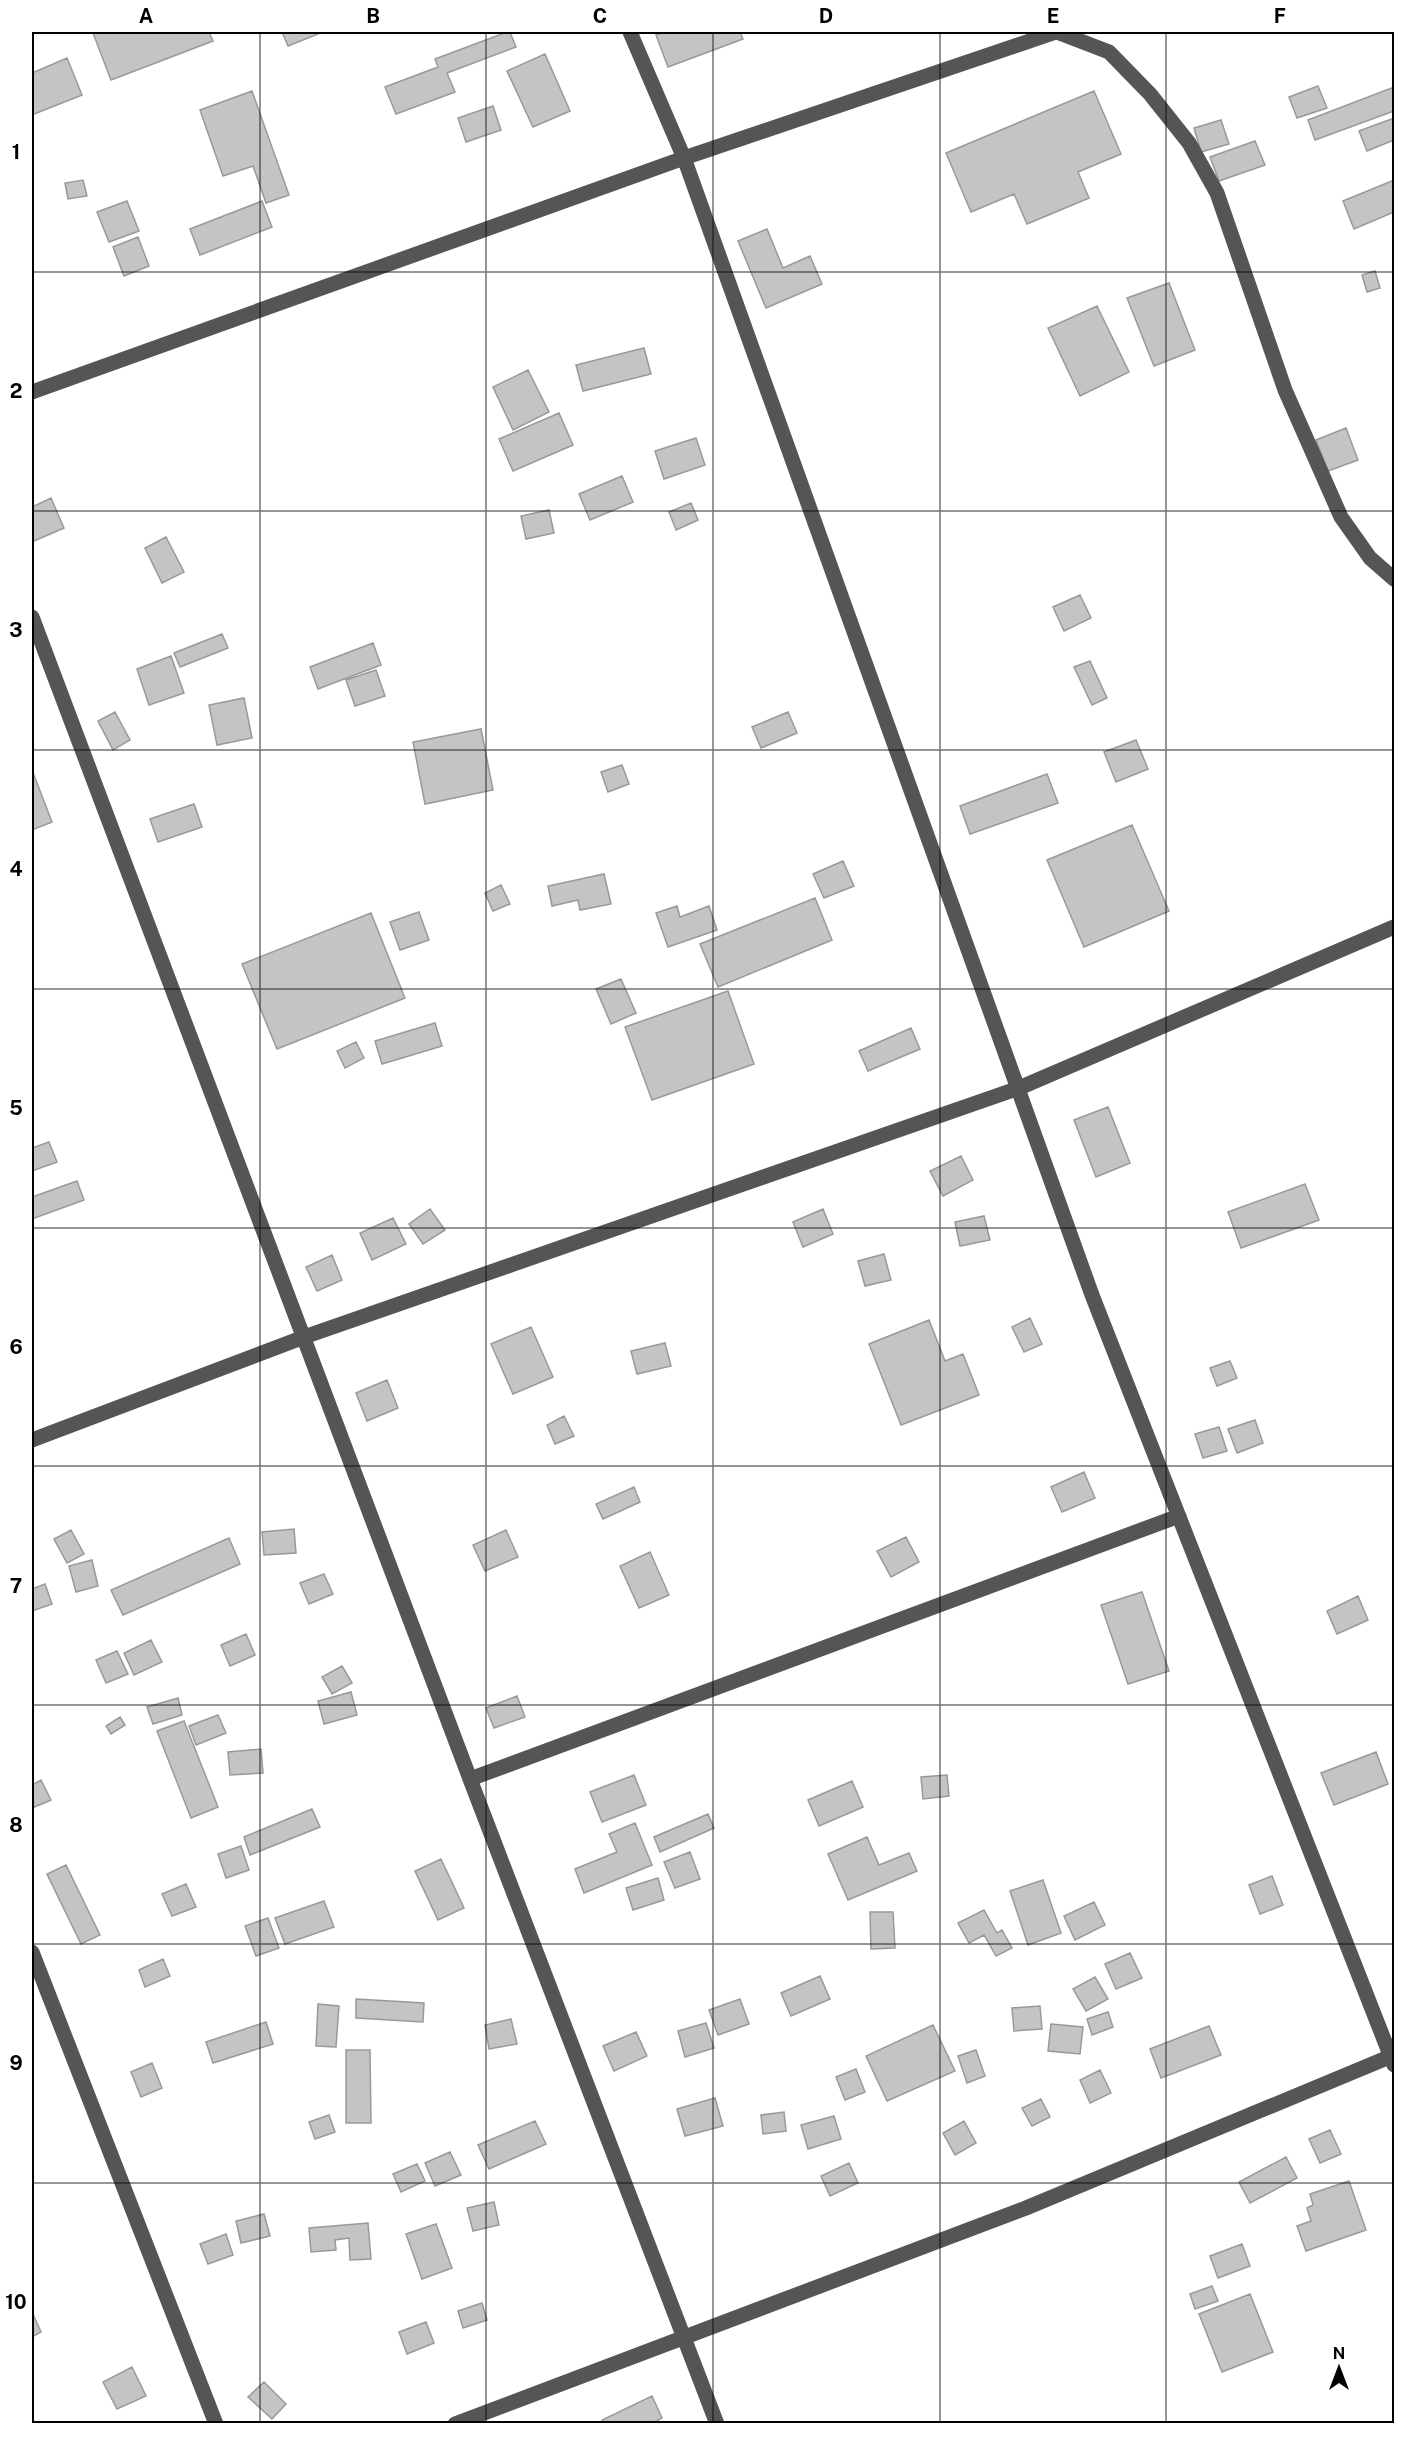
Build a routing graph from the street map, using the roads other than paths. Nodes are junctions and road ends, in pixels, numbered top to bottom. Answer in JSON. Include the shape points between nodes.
{"nodes":[{"id":1,"x":630,"y":32,"type":"edge"},
{"id":2,"x":1056,"y":32,"type":"edge"},
{"id":3,"x":684,"y":158,"type":"junction"},
{"id":4,"x":32,"y":392,"type":"edge"},
{"id":5,"x":1395,"y":579,"type":"edge"},
{"id":6,"x":32,"y":617,"type":"edge"},
{"id":7,"x":1395,"y":927,"type":"edge"},
{"id":8,"x":1019,"y":1088,"type":"junction"},
{"id":9,"x":304,"y":1337,"type":"junction"},
{"id":10,"x":32,"y":1440,"type":"edge"},
{"id":11,"x":1179,"y":1516,"type":"junction"},
{"id":12,"x":470,"y":1779,"type":"junction"},
{"id":13,"x":32,"y":1952,"type":"edge"},
{"id":14,"x":1393,"y":2059,"type":"edge"},
{"id":15,"x":684,"y":2337,"type":"junction"},
{"id":16,"x":216,"y":2424,"type":"edge"},
{"id":17,"x":455,"y":2424,"type":"edge"},
{"id":18,"x":717,"y":2424,"type":"edge"}],
"edges":[{"from":1,"to":3,"type":"street"},
{"from":2,"to":3,"type":"street"},
{"from":2,"to":5,"type":"street","via":[[1109,52],[1190,143],[1217,193],[1285,390],[1341,517],[1370,558]]},
{"from":3,"to":4,"type":"street"},
{"from":3,"to":8,"type":"street"},
{"from":6,"to":9,"type":"street"},
{"from":7,"to":8,"type":"street"},
{"from":8,"to":9,"type":"street"},
{"from":8,"to":11,"type":"street","via":[[1092,1294]]},
{"from":9,"to":10,"type":"street"},
{"from":9,"to":12,"type":"street"},
{"from":11,"to":12,"type":"street"},
{"from":11,"to":14,"type":"street"},
{"from":12,"to":15,"type":"street"},
{"from":13,"to":16,"type":"street"},
{"from":14,"to":15,"type":"street","via":[[1026,2208]]},
{"from":15,"to":17,"type":"street"},
{"from":15,"to":18,"type":"street"}]}
